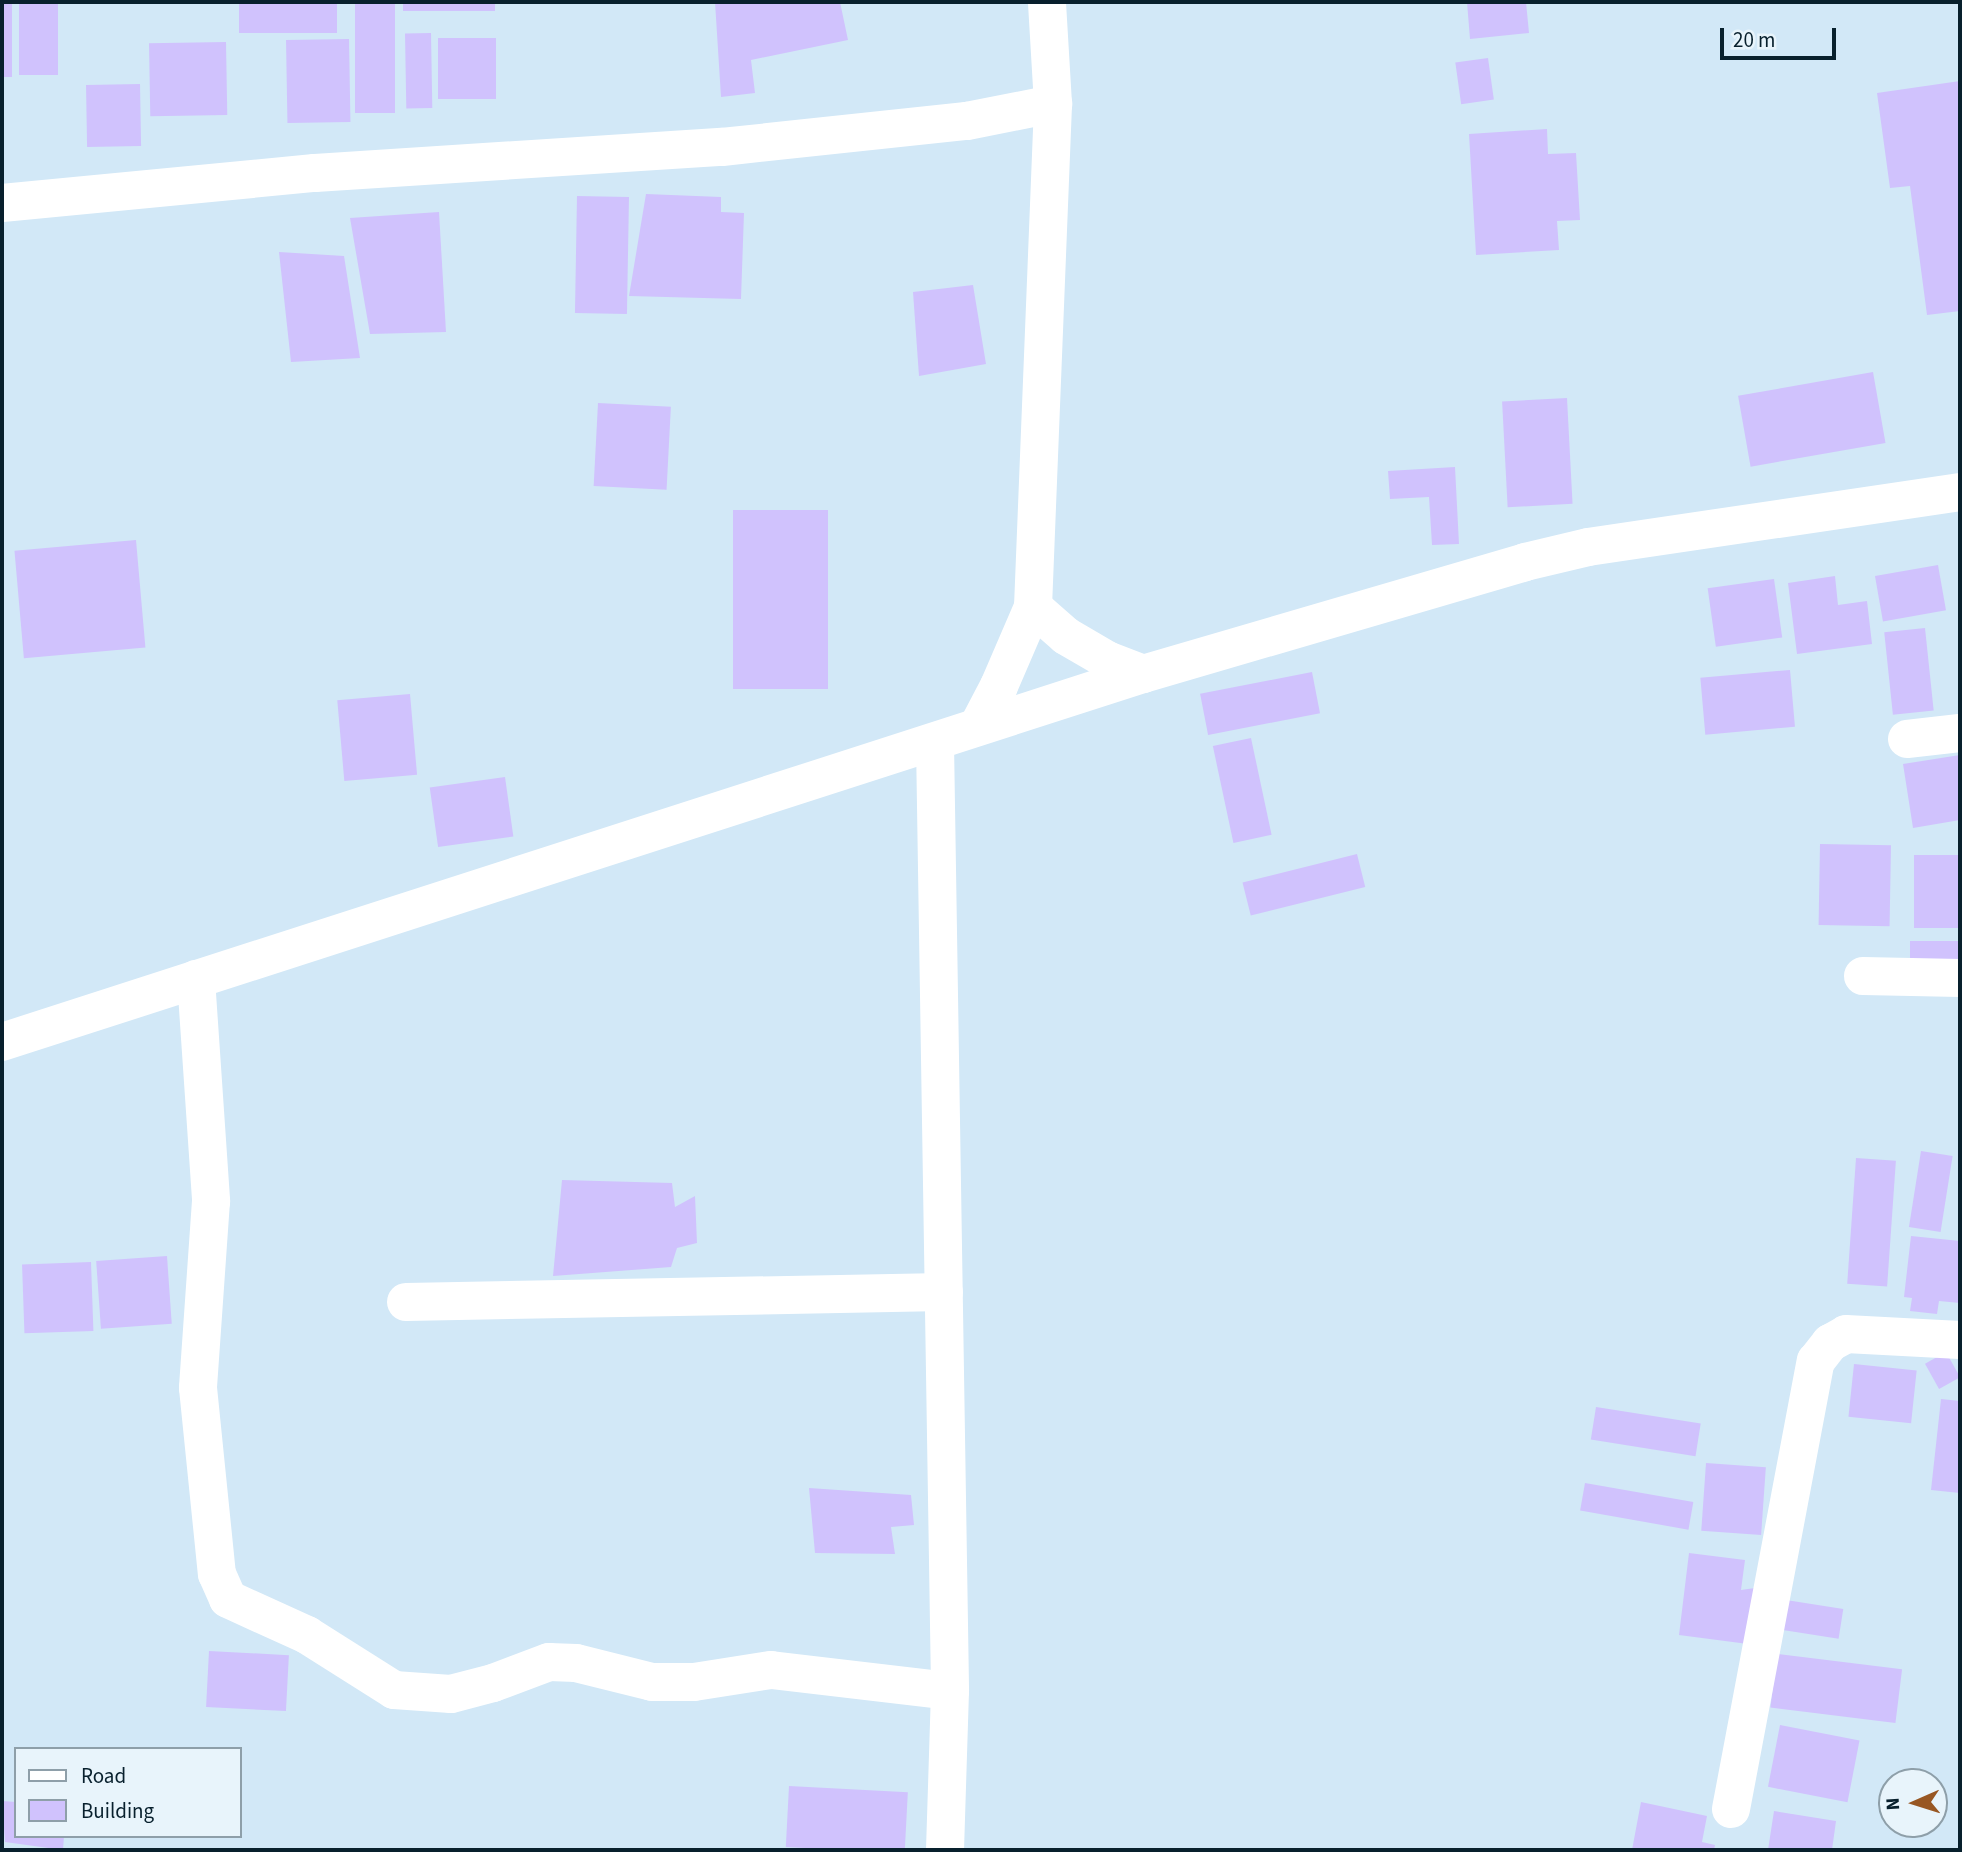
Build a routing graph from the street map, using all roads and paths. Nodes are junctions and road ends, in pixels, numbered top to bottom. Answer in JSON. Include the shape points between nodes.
{"nodes":[{"id":1,"x":1047,"y":2,"type":"edge"},
{"id":2,"x":1053,"y":104,"type":"junction"},
{"id":3,"x":2,"y":203,"type":"edge"},
{"id":4,"x":1960,"y":492,"type":"edge"},
{"id":5,"x":1033,"y":607,"type":"junction"},
{"id":6,"x":1143,"y":674,"type":"junction"},
{"id":7,"x":978,"y":726,"type":"junction"},
{"id":8,"x":1960,"y":733,"type":"edge"},
{"id":9,"x":1907,"y":739,"type":"dead end"},
{"id":10,"x":934,"y":743,"type":"junction"},
{"id":11,"x":1863,"y":976,"type":"dead end"},
{"id":12,"x":1960,"y":978,"type":"edge"},
{"id":13,"x":196,"y":979,"type":"junction"},
{"id":14,"x":2,"y":1042,"type":"edge"},
{"id":15,"x":944,"y":1292,"type":"junction"},
{"id":16,"x":406,"y":1302,"type":"dead end"},
{"id":17,"x":1960,"y":1340,"type":"edge"},
{"id":18,"x":950,"y":1691,"type":"junction"},
{"id":19,"x":1731,"y":1808,"type":"dead end"},
{"id":20,"x":945,"y":1850,"type":"edge"}],
"edges":[{"from":1,"to":2,"type":"street"},
{"from":2,"to":3,"type":"street","via":[[967,121],[722,147],[315,173]]},
{"from":2,"to":5,"type":"street"},
{"from":4,"to":6,"type":"street","via":[[1588,547]]},
{"from":5,"to":6,"type":"street","via":[[1066,636]]},
{"from":5,"to":7,"type":"street"},
{"from":6,"to":7,"type":"street"},
{"from":7,"to":10,"type":"street"},
{"from":8,"to":9,"type":"street"},
{"from":10,"to":13,"type":"street"},
{"from":10,"to":15,"type":"street"},
{"from":11,"to":12,"type":"street"},
{"from":13,"to":14,"type":"street"},
{"from":13,"to":18,"type":"street","via":[[211,1201],[198,1388],[217,1574],[228,1600],[307,1635],[394,1690],[451,1694],[549,1662],[576,1662],[652,1682],[694,1682],[771,1670]]},
{"from":15,"to":16,"type":"street"},
{"from":15,"to":18,"type":"street"},
{"from":17,"to":19,"type":"street","via":[[1846,1334],[1830,1343],[1816,1361]]},
{"from":18,"to":20,"type":"street"}]}
